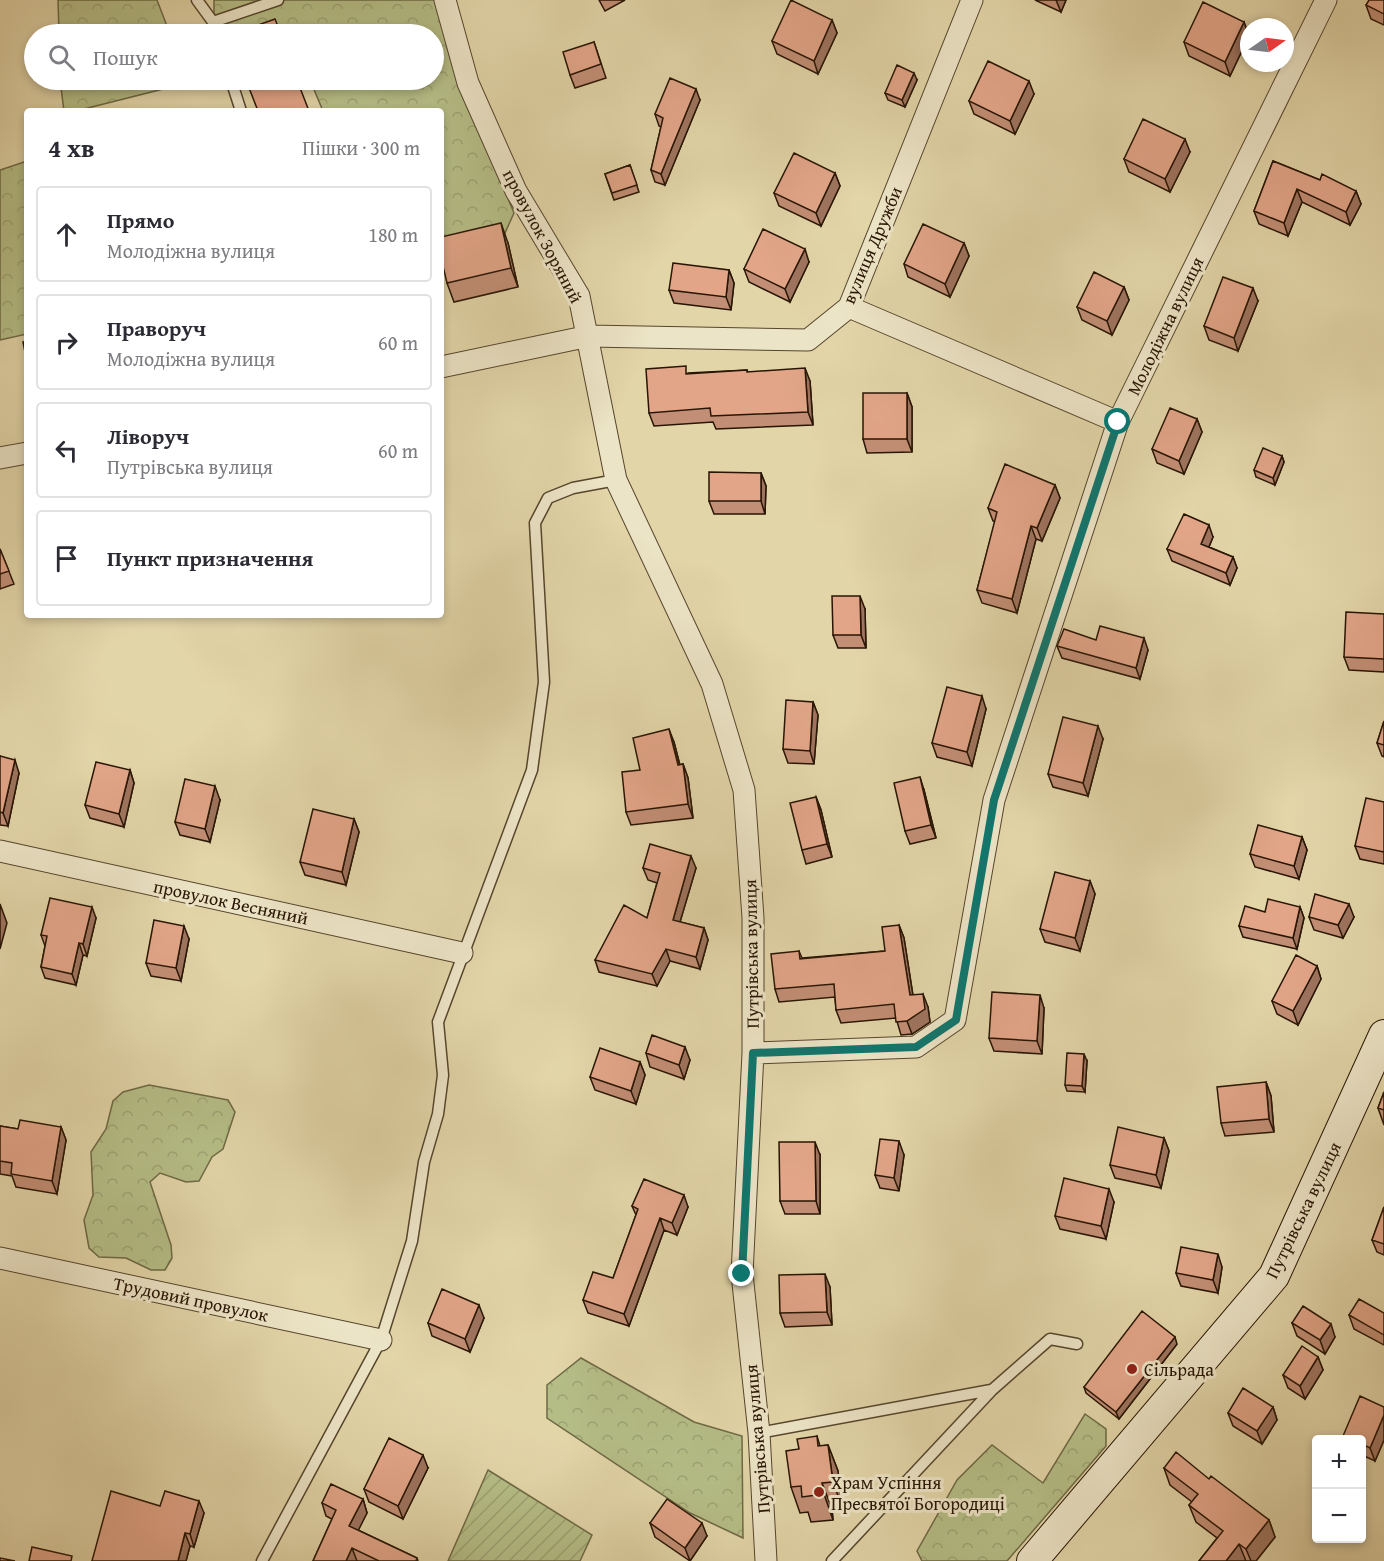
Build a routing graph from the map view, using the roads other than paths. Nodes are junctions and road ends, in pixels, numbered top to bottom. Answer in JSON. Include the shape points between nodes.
{"nodes":[{"id":1,"x":197,"y":0,"type":"edge"},
{"id":2,"x":278,"y":0,"type":"edge"},
{"id":3,"x":445,"y":0,"type":"edge"},
{"id":4,"x":972,"y":0,"type":"edge"},
{"id":5,"x":1326,"y":0,"type":"edge"},
{"id":6,"x":213,"y":22,"type":"joint"},
{"id":7,"x":234,"y":90,"type":"edge"},
{"id":8,"x":240,"y":108,"type":"edge"},
{"id":9,"x":849,"y":307,"type":"junction"},
{"id":10,"x":589,"y":336,"type":"junction"},
{"id":11,"x":444,"y":366,"type":"edge"},
{"id":12,"x":1118,"y":422,"type":"junction"},
{"id":13,"x":24,"y":454,"type":"edge"},
{"id":14,"x":0,"y":458,"type":"edge"},
{"id":15,"x":616,"y":480,"type":"junction"},
{"id":16,"x":0,"y":851,"type":"edge"},
{"id":17,"x":462,"y":953,"type":"junction"},
{"id":18,"x":1384,"y":1035,"type":"edge"},
{"id":19,"x":753,"y":1053,"type":"junction"},
{"id":20,"x":0,"y":1258,"type":"edge"},
{"id":21,"x":381,"y":1340,"type":"junction"},
{"id":22,"x":1077,"y":1344,"type":"dead end"},
{"id":23,"x":992,"y":1390,"type":"junction"},
{"id":24,"x":759,"y":1432,"type":"junction"},
{"id":25,"x":262,"y":1561,"type":"edge"},
{"id":26,"x":766,"y":1561,"type":"edge"},
{"id":27,"x":832,"y":1561,"type":"edge"},
{"id":28,"x":1032,"y":1561,"type":"edge"}],
"edges":[{"from":1,"to":6,"type":"lane"},
{"from":2,"to":6,"type":"lane"},
{"from":3,"to":10,"type":"street","name":"провулок Зоряний","via":[[468,83],[516,190],[579,296]]},
{"from":4,"to":9,"type":"street","name":"вулиця Дружби"},
{"from":5,"to":12,"type":"street","name":"Молодіжна вулиця"},
{"from":7,"to":8,"type":"lane"},
{"from":9,"to":10,"type":"street","name":"вулиця Дружби","via":[[808,340]]},
{"from":9,"to":12,"type":"street"},
{"from":10,"to":11,"type":"street","name":"вулиця Дружби"},
{"from":10,"to":15,"type":"street","name":"провулок Зоряний"},
{"from":12,"to":19,"type":"street","name":"Молодіжна вулиця","via":[[994,800],[956,1020],[916,1047]]},
{"from":13,"to":14,"type":"street"},
{"from":15,"to":17,"type":"lane","via":[[573,488],[548,498],[534,523],[544,682],[532,770]]},
{"from":15,"to":19,"type":"street","name":"Путрівська вулиця","via":[[712,684],[744,790],[753,918]]},
{"from":16,"to":17,"type":"street","name":"провулок Весняний"},
{"from":17,"to":21,"type":"lane","via":[[438,1022],[443,1075],[412,1241]]},
{"from":18,"to":28,"type":"main road","name":"Путрівська вулиця","via":[[1274,1276]]},
{"from":19,"to":24,"type":"street","name":"Путрівська вулиця","via":[[742,1274]]},
{"from":20,"to":21,"type":"street","name":"Трудовий провулок"},
{"from":21,"to":25,"type":"lane"},
{"from":22,"to":23,"type":"lane","via":[[1050,1339]]},
{"from":23,"to":24,"type":"lane"},
{"from":23,"to":27,"type":"lane"},
{"from":24,"to":26,"type":"street","name":"Путрівська вулиця"}]}
